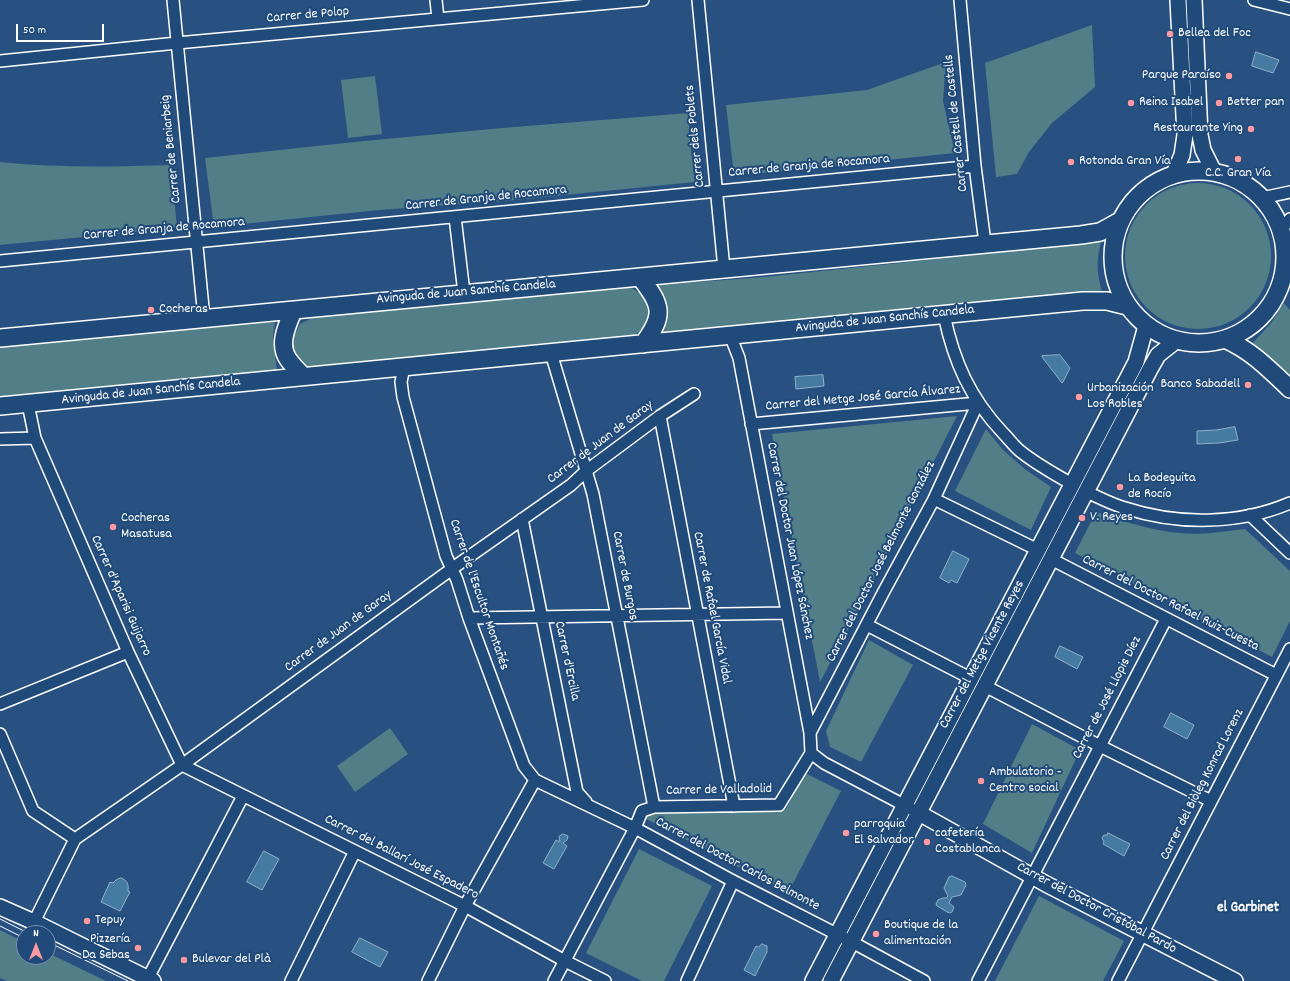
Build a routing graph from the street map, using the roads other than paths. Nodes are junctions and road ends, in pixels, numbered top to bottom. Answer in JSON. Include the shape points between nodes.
{"nodes":[{"id":1,"x":173,"y":0,"type":"edge"},
{"id":2,"x":436,"y":0,"type":"edge"},
{"id":3,"x":643,"y":0,"type":"edge"},
{"id":4,"x":698,"y":0,"type":"edge"},
{"id":5,"x":960,"y":0,"type":"edge"},
{"id":6,"x":1178,"y":0,"type":"edge"},
{"id":7,"x":1194,"y":0,"type":"edge"},
{"id":8,"x":1254,"y":0,"type":"edge"},
{"id":9,"x":1290,"y":9,"type":"edge"},
{"id":10,"x":438,"y":19,"type":"junction"},
{"id":11,"x":176,"y":43,"type":"junction"},
{"id":12,"x":0,"y":61,"type":"edge"},
{"id":13,"x":976,"y":166,"type":"junction"},
{"id":14,"x":1214,"y":172,"type":"junction"},
{"id":15,"x":1174,"y":174,"type":"junction"},
{"id":16,"x":716,"y":191,"type":"junction"},
{"id":17,"x":1290,"y":192,"type":"edge"},
{"id":18,"x":1262,"y":198,"type":"junction"},
{"id":19,"x":455,"y":217,"type":"junction"},
{"id":20,"x":1120,"y":222,"type":"junction"},
{"id":21,"x":1286,"y":224,"type":"edge"},
{"id":22,"x":196,"y":241,"type":"junction"},
{"id":23,"x":985,"y":243,"type":"junction"},
{"id":24,"x":0,"y":261,"type":"edge"},
{"id":25,"x":724,"y":269,"type":"junction"},
{"id":26,"x":1284,"y":273,"type":"junction"},
{"id":27,"x":640,"y":277,"type":"junction"},
{"id":28,"x":1290,"y":291,"type":"edge"},
{"id":29,"x":464,"y":293,"type":"junction"},
{"id":30,"x":1127,"y":306,"type":"junction"},
{"id":31,"x":292,"y":311,"type":"junction"},
{"id":32,"x":944,"y":314,"type":"junction"},
{"id":33,"x":204,"y":318,"type":"junction"},
{"id":34,"x":1146,"y":326,"type":"junction"},
{"id":35,"x":730,"y":335,"type":"junction"},
{"id":36,"x":0,"y":338,"type":"edge"},
{"id":37,"x":1225,"y":339,"type":"junction"},
{"id":38,"x":1177,"y":340,"type":"junction"},
{"id":39,"x":643,"y":344,"type":"junction"},
{"id":40,"x":551,"y":353,"type":"junction"},
{"id":41,"x":404,"y":367,"type":"junction"},
{"id":42,"x":303,"y":376,"type":"junction"},
{"id":43,"x":1290,"y":389,"type":"edge"},
{"id":44,"x":694,"y":394,"type":"dead end"},
{"id":45,"x":978,"y":403,"type":"junction"},
{"id":46,"x":28,"y":404,"type":"junction"},
{"id":47,"x":0,"y":406,"type":"edge"},
{"id":48,"x":660,"y":416,"type":"junction"},
{"id":49,"x":751,"y":424,"type":"junction"},
{"id":50,"x":35,"y":438,"type":"junction"},
{"id":51,"x":0,"y":439,"type":"edge"},
{"id":52,"x":586,"y":470,"type":"junction"},
{"id":53,"x":1072,"y":484,"type":"junction"},
{"id":54,"x":1085,"y":492,"type":"junction"},
{"id":55,"x":934,"y":499,"type":"junction"},
{"id":56,"x":1290,"y":503,"type":"edge"},
{"id":57,"x":1250,"y":515,"type":"junction"},
{"id":58,"x":522,"y":519,"type":"junction"},
{"id":59,"x":1038,"y":550,"type":"junction"},
{"id":60,"x":1290,"y":553,"type":"edge"},
{"id":61,"x":1051,"y":560,"type":"junction"},
{"id":62,"x":452,"y":569,"type":"junction"},
{"id":63,"x":787,"y":613,"type":"junction"},
{"id":64,"x":697,"y":614,"type":"junction"},
{"id":65,"x":541,"y":616,"type":"junction"},
{"id":66,"x":616,"y":616,"type":"junction"},
{"id":67,"x":469,"y":618,"type":"junction"},
{"id":68,"x":1166,"y":619,"type":"junction"},
{"id":69,"x":867,"y":624,"type":"junction"},
{"id":70,"x":1290,"y":649,"type":"edge"},
{"id":71,"x":128,"y":652,"type":"junction"},
{"id":72,"x":1276,"y":675,"type":"junction"},
{"id":73,"x":970,"y":678,"type":"junction"},
{"id":74,"x":985,"y":686,"type":"junction"},
{"id":75,"x":0,"y":704,"type":"edge"},
{"id":76,"x":0,"y":734,"type":"edge"},
{"id":77,"x":810,"y":734,"type":"junction"},
{"id":78,"x":1100,"y":746,"type":"junction"},
{"id":79,"x":811,"y":753,"type":"junction"},
{"id":80,"x":182,"y":765,"type":"junction"},
{"id":81,"x":535,"y":780,"type":"junction"},
{"id":82,"x":243,"y":796,"type":"junction"},
{"id":83,"x":1211,"y":801,"type":"junction"},
{"id":84,"x":589,"y":806,"type":"junction"},
{"id":85,"x":734,"y":806,"type":"junction"},
{"id":86,"x":905,"y":806,"type":"junction"},
{"id":87,"x":654,"y":807,"type":"junction"},
{"id":88,"x":919,"y":813,"type":"junction"},
{"id":89,"x":635,"y":828,"type":"junction"},
{"id":90,"x":75,"y":839,"type":"junction"},
{"id":91,"x":355,"y":851,"type":"junction"},
{"id":92,"x":1033,"y":876,"type":"junction"},
{"id":93,"x":733,"y":881,"type":"junction"},
{"id":94,"x":465,"y":906,"type":"junction"},
{"id":95,"x":0,"y":907,"type":"edge"},
{"id":96,"x":34,"y":922,"type":"junction"},
{"id":97,"x":837,"y":934,"type":"junction"},
{"id":98,"x":1144,"y":934,"type":"junction"},
{"id":99,"x":852,"y":942,"type":"junction"},
{"id":100,"x":565,"y":961,"type":"junction"},
{"id":101,"x":150,"y":980,"type":"edge"},
{"id":102,"x":291,"y":981,"type":"edge"},
{"id":103,"x":428,"y":981,"type":"edge"},
{"id":104,"x":554,"y":981,"type":"edge"},
{"id":105,"x":605,"y":981,"type":"edge"},
{"id":106,"x":687,"y":981,"type":"edge"},
{"id":107,"x":812,"y":981,"type":"edge"},
{"id":108,"x":831,"y":981,"type":"edge"},
{"id":109,"x":924,"y":981,"type":"edge"},
{"id":110,"x":978,"y":981,"type":"edge"},
{"id":111,"x":1118,"y":981,"type":"edge"},
{"id":112,"x":1235,"y":981,"type":"edge"}],
"edges":[{"from":1,"to":11,"type":"street","name":"Carrer de Beniarbeig"},
{"from":2,"to":10,"type":"street"},
{"from":3,"to":10,"type":"street","name":"Carrer de Polop"},
{"from":4,"to":16,"type":"street","name":"Carrer dels Poblets"},
{"from":5,"to":13,"type":"street","name":"Carrer Castell de Castells"},
{"from":6,"to":15,"type":"street","via":[[1185,135],[1182,155]]},
{"from":7,"to":14,"type":"street","via":[[1200,135],[1203,150]]},
{"from":8,"to":9,"type":"street"},
{"from":10,"to":11,"type":"street","name":"Carrer de Polop"},
{"from":11,"to":12,"type":"street","name":"Carrer de Polop"},
{"from":11,"to":22,"type":"street","name":"Carrer de Beniarbeig"},
{"from":13,"to":16,"type":"street","name":"Carrer de Granja de Rocamora"},
{"from":13,"to":23,"type":"street","name":"Carrer Castell de Castells"},
{"from":14,"to":15,"type":"main road","via":[[1194,170]]},
{"from":14,"to":18,"type":"main road","via":[[1240,181]]},
{"from":15,"to":20,"type":"main road","via":[[1160,179],[1136,197]]},
{"from":16,"to":19,"type":"street","name":"Carrer de Granja de Rocamora"},
{"from":16,"to":25,"type":"street","name":"Carrer dels Poblets"},
{"from":17,"to":18,"type":"street"},
{"from":18,"to":21,"type":"main road"},
{"from":19,"to":22,"type":"street","name":"Carrer de Granja de Rocamora"},
{"from":19,"to":29,"type":"street"},
{"from":20,"to":23,"type":"main road","name":"Avinguda de Juan Sanchís Candela","via":[[1100,232]]},
{"from":20,"to":30,"type":"main road","via":[[1113,245],[1113,270]]},
{"from":21,"to":26,"type":"main road"},
{"from":22,"to":24,"type":"street","name":"Carrer de Granja de Rocamora"},
{"from":22,"to":33,"type":"street","name":"Carrer de Beniarbeig"},
{"from":23,"to":25,"type":"main road","name":"Avinguda de Juan Sanchís Candela"},
{"from":25,"to":27,"type":"main road","name":"Avinguda de Juan Sanchís Candela"},
{"from":26,"to":28,"type":"main road"},
{"from":26,"to":37,"type":"main road","via":[[1278,291],[1260,318],[1238,334]]},
{"from":27,"to":29,"type":"main road","name":"Avinguda de Juan Sanchís Candela"},
{"from":27,"to":39,"type":"main road","via":[[654,295],[658,305],[658,316],[653,331]]},
{"from":29,"to":31,"type":"main road","name":"Avinguda de Juan Sanchís Candela"},
{"from":30,"to":32,"type":"main road","name":"Avinguda de Juan Sanchís Candela","via":[[1107,301],[1083,301]]},
{"from":30,"to":34,"type":"main road"},
{"from":31,"to":33,"type":"main road","name":"Avinguda de Juan Sanchís Candela"},
{"from":31,"to":42,"type":"main road","via":[[283,344],[288,359]]},
{"from":32,"to":35,"type":"main road","name":"Avinguda de Juan Sanchís Candela"},
{"from":32,"to":45,"type":"street","via":[[948,338],[963,376]]},
{"from":33,"to":36,"type":"main road","name":"Avinguda de Juan Sanchís Candela"},
{"from":34,"to":38,"type":"main road"},
{"from":34,"to":53,"type":"street","name":"Carrer del Metge Vicente Reyes","via":[[1136,362]]},
{"from":35,"to":39,"type":"main road","name":"Avinguda de Juan Sanchís Candela"},
{"from":35,"to":49,"type":"street","name":"Carrer del Doctor Juan López Sánchez","via":[[739,358]]},
{"from":37,"to":38,"type":"main road","via":[[1201,343]]},
{"from":37,"to":43,"type":"main road","via":[[1255,357]]},
{"from":38,"to":54,"type":"street","name":"Carrer del Metge Vicente Reyes","via":[[1158,355]]},
{"from":39,"to":40,"type":"main road","name":"Avinguda de Juan Sanchís Candela"},
{"from":40,"to":41,"type":"main road","name":"Avinguda de Juan Sanchís Candela"},
{"from":40,"to":52,"type":"street","name":"Carrer de Burgos"},
{"from":41,"to":42,"type":"main road","name":"Avinguda de Juan Sanchís Candela"},
{"from":41,"to":62,"type":"street","name":"Carrer de l'Escultor Montañés","via":[[402,397],[446,556]]},
{"from":42,"to":46,"type":"main road","name":"Avinguda de Juan Sanchís Candela"},
{"from":44,"to":48,"type":"street","name":"Carrer de Juan de Garay"},
{"from":45,"to":49,"type":"street","name":"Carrer del Metge José García Álvarez"},
{"from":45,"to":53,"type":"street","via":[[1020,450],[1044,469]]},
{"from":45,"to":55,"type":"street","name":"Carrer del Doctor José Belmonte González"},
{"from":46,"to":47,"type":"main road","name":"Avinguda de Juan Sanchís Candela"},
{"from":46,"to":50,"type":"street","name":"Carrer d'Aparisi Guijarro"},
{"from":48,"to":52,"type":"street","name":"Carrer de Juan de Garay"},
{"from":48,"to":64,"type":"street","name":"Carrer de Rafael García Vidal"},
{"from":49,"to":63,"type":"street","name":"Carrer del Doctor Juan López Sánchez"},
{"from":50,"to":51,"type":"street"},
{"from":50,"to":71,"type":"street","name":"Carrer d'Aparisi Guijarro"},
{"from":52,"to":58,"type":"street","name":"Carrer de Juan de Garay","via":[[571,485]]},
{"from":52,"to":66,"type":"street","name":"Carrer de Burgos","via":[[593,494]]},
{"from":53,"to":59,"type":"street","name":"Carrer del Metge Vicente Reyes"},
{"from":54,"to":57,"type":"street","via":[[1124,508],[1165,518],[1208,520]]},
{"from":54,"to":61,"type":"street","name":"Carrer del Metge Vicente Reyes"},
{"from":55,"to":59,"type":"street"},
{"from":55,"to":69,"type":"street","name":"Carrer del Doctor José Belmonte González"},
{"from":56,"to":57,"type":"street"},
{"from":57,"to":60,"type":"street"},
{"from":58,"to":62,"type":"street","name":"Carrer de Juan de Garay"},
{"from":58,"to":65,"type":"street","name":"Carrer d'Ercilla"},
{"from":59,"to":73,"type":"street","name":"Carrer del Metge Vicente Reyes"},
{"from":61,"to":68,"type":"street","name":"Carrer del Doctor Rafael Ruiz-Cuesta"},
{"from":61,"to":74,"type":"street","name":"Carrer del Metge Vicente Reyes"},
{"from":62,"to":67,"type":"street","name":"Carrer de l'Escultor Montañés"},
{"from":62,"to":80,"type":"street","name":"Carrer de Juan de Garay"},
{"from":63,"to":64,"type":"street"},
{"from":63,"to":77,"type":"street","name":"Carrer del Doctor Juan López Sánchez"},
{"from":64,"to":66,"type":"street"},
{"from":64,"to":85,"type":"street","name":"Carrer de Rafael García Vidal"},
{"from":65,"to":66,"type":"street"},
{"from":65,"to":67,"type":"street"},
{"from":65,"to":84,"type":"street","name":"Carrer d'Ercilla","via":[[577,792]]},
{"from":66,"to":87,"type":"street","name":"Carrer de Burgos"},
{"from":67,"to":81,"type":"street","name":"Carrer de l'Escultor Montañés","via":[[524,766]]},
{"from":68,"to":72,"type":"street","name":"Carrer del Doctor Rafael Ruiz-Cuesta"},
{"from":68,"to":78,"type":"street","name":"Carrer de José Llopis Díez"},
{"from":69,"to":73,"type":"street"},
{"from":69,"to":77,"type":"street","name":"Carrer del Doctor José Belmonte González"},
{"from":70,"to":72,"type":"street","name":"Carrer del Biòleg Konrad Lorenz"},
{"from":71,"to":75,"type":"street"},
{"from":71,"to":80,"type":"street","name":"Carrer d'Aparisi Guijarro"},
{"from":72,"to":83,"type":"street","name":"Carrer del Biòleg Konrad Lorenz"},
{"from":73,"to":86,"type":"street","name":"Carrer del Metge Vicente Reyes"},
{"from":74,"to":78,"type":"street"},
{"from":74,"to":88,"type":"street","name":"Carrer del Metge Vicente Reyes"},
{"from":76,"to":90,"type":"street","via":[[33,811]]},
{"from":77,"to":79,"type":"street","name":"Carrer del Doctor Juan López Sánchez"},
{"from":78,"to":83,"type":"street"},
{"from":78,"to":92,"type":"street","name":"Carrer de José Llopis Díez"},
{"from":79,"to":85,"type":"street","name":"Carrer de Valladolid","via":[[779,805]]},
{"from":79,"to":86,"type":"street","name":"Carrer del Doctor Cristóbal Pardo","via":[[824,763]]},
{"from":80,"to":82,"type":"street","name":"Carrer del Ballarí José Espadero"},
{"from":80,"to":90,"type":"street","name":"Carrer de Juan de Garay"},
{"from":81,"to":84,"type":"street","name":"Carrer del Doctor Carlos Belmonte"},
{"from":81,"to":94,"type":"street"},
{"from":82,"to":91,"type":"street","name":"Carrer del Ballarí José Espadero"},
{"from":82,"to":101,"type":"street"},
{"from":83,"to":98,"type":"street","name":"Carrer del Biòleg Konrad Lorenz"},
{"from":84,"to":89,"type":"street","name":"Carrer del Doctor Carlos Belmonte"},
{"from":85,"to":87,"type":"street","name":"Carrer de Valladolid"},
{"from":86,"to":88,"type":"street","name":"Carrer del Doctor Cristóbal Pardo"},
{"from":86,"to":97,"type":"street","name":"Carrer del Metge Vicente Reyes"},
{"from":87,"to":89,"type":"street","name":"Carrer de Valladolid","via":[[642,811]]},
{"from":88,"to":92,"type":"street","name":"Carrer del Doctor Cristóbal Pardo"},
{"from":88,"to":99,"type":"street","name":"Carrer del Metge Vicente Reyes"},
{"from":89,"to":93,"type":"street","name":"Carrer del Doctor Carlos Belmonte"},
{"from":89,"to":100,"type":"street","name":"Carrer de Valladolid"},
{"from":90,"to":96,"type":"street","name":"Carrer de Juan de Garay"},
{"from":91,"to":94,"type":"street","name":"Carrer del Ballarí José Espadero"},
{"from":91,"to":102,"type":"street"},
{"from":92,"to":98,"type":"street","name":"Carrer del Doctor Cristóbal Pardo"},
{"from":92,"to":110,"type":"street","name":"Carrer de José Llopis Díez"},
{"from":93,"to":97,"type":"street","name":"Carrer del Doctor Carlos Belmonte"},
{"from":93,"to":106,"type":"street"},
{"from":94,"to":100,"type":"street","name":"Carrer del Ballarí José Espadero"},
{"from":94,"to":103,"type":"street"},
{"from":95,"to":96,"type":"street"},
{"from":96,"to":101,"type":"street"},
{"from":97,"to":99,"type":"street","name":"Carrer del Doctor Carlos Belmonte"},
{"from":97,"to":107,"type":"street","name":"Carrer del Metge Vicente Reyes"},
{"from":98,"to":111,"type":"street","name":"Carrer del Biòleg Konrad Lorenz"},
{"from":98,"to":112,"type":"street","name":"Carrer del Doctor Cristóbal Pardo"},
{"from":99,"to":108,"type":"street","name":"Carrer del Metge Vicente Reyes"},
{"from":99,"to":109,"type":"street","name":"Carrer del Doctor Carlos Belmonte"},
{"from":100,"to":104,"type":"street","name":"Carrer de Valladolid"},
{"from":100,"to":105,"type":"street","name":"Carrer del Ballarí José Espadero"}]}
